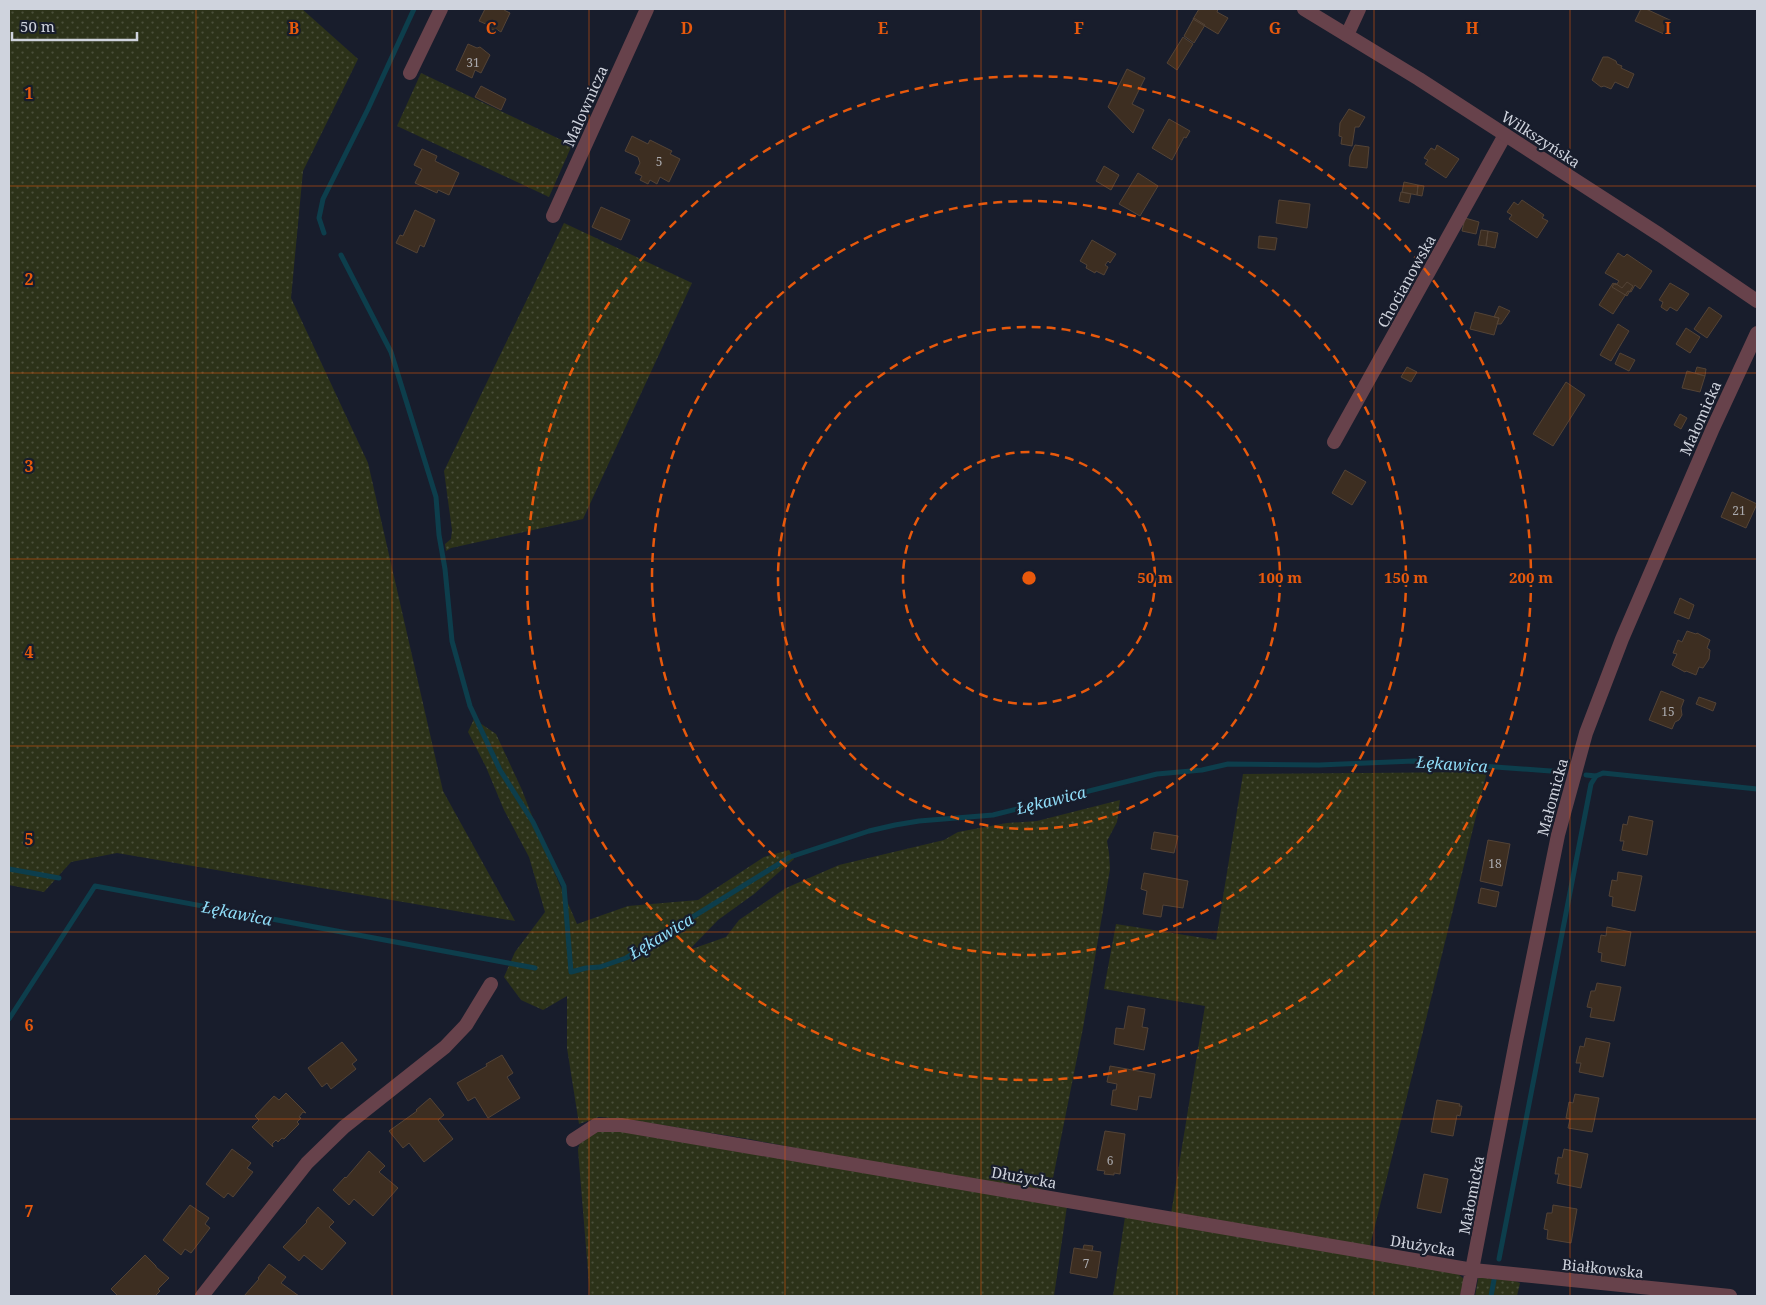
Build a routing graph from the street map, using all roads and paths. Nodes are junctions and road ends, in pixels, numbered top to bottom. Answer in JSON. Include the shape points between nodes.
{"nodes":[{"id":1,"x":441,"y":9,"type":"edge"},
{"id":2,"x":647,"y":9,"type":"edge"},
{"id":3,"x":1304,"y":9,"type":"edge"},
{"id":4,"x":1359,"y":9,"type":"edge"},
{"id":5,"x":1347,"y":35,"type":"junction"},
{"id":6,"x":410,"y":73,"type":"dead end"},
{"id":7,"x":1504,"y":135,"type":"junction"},
{"id":8,"x":552,"y":216,"type":"dead end"},
{"id":9,"x":1757,"y":301,"type":"edge"},
{"id":10,"x":1757,"y":333,"type":"edge"},
{"id":11,"x":1334,"y":442,"type":"dead end"},
{"id":12,"x":491,"y":984,"type":"dead end"},
{"id":13,"x":574,"y":1140,"type":"dead end"},
{"id":14,"x":1473,"y":1270,"type":"junction"},
{"id":15,"x":202,"y":1296,"type":"edge"},
{"id":16,"x":1467,"y":1296,"type":"edge"},
{"id":17,"x":1730,"y":1296,"type":"edge"}],
"edges":[{"from":1,"to":6,"type":"street"},
{"from":2,"to":8,"type":"street","name":"Malownicza"},
{"from":3,"to":5,"type":"street","name":"Wilkszyńska"},
{"from":4,"to":5,"type":"street"},
{"from":5,"to":7,"type":"street","name":"Wilkszyńska"},
{"from":7,"to":9,"type":"street","name":"Wilkszyńska"},
{"from":7,"to":11,"type":"street","name":"Chocianowska"},
{"from":10,"to":14,"type":"street","name":"Małomicka","via":[[1625,630],[1586,733],[1558,835]]},
{"from":12,"to":15,"type":"street","via":[[466,1025],[445,1047],[344,1127],[307,1163]]},
{"from":13,"to":14,"type":"street","name":"Dłużycka","via":[[596,1125],[621,1125]]},
{"from":14,"to":16,"type":"street","name":"Małomicka"},
{"from":14,"to":17,"type":"street","name":"Białkowska"}]}
